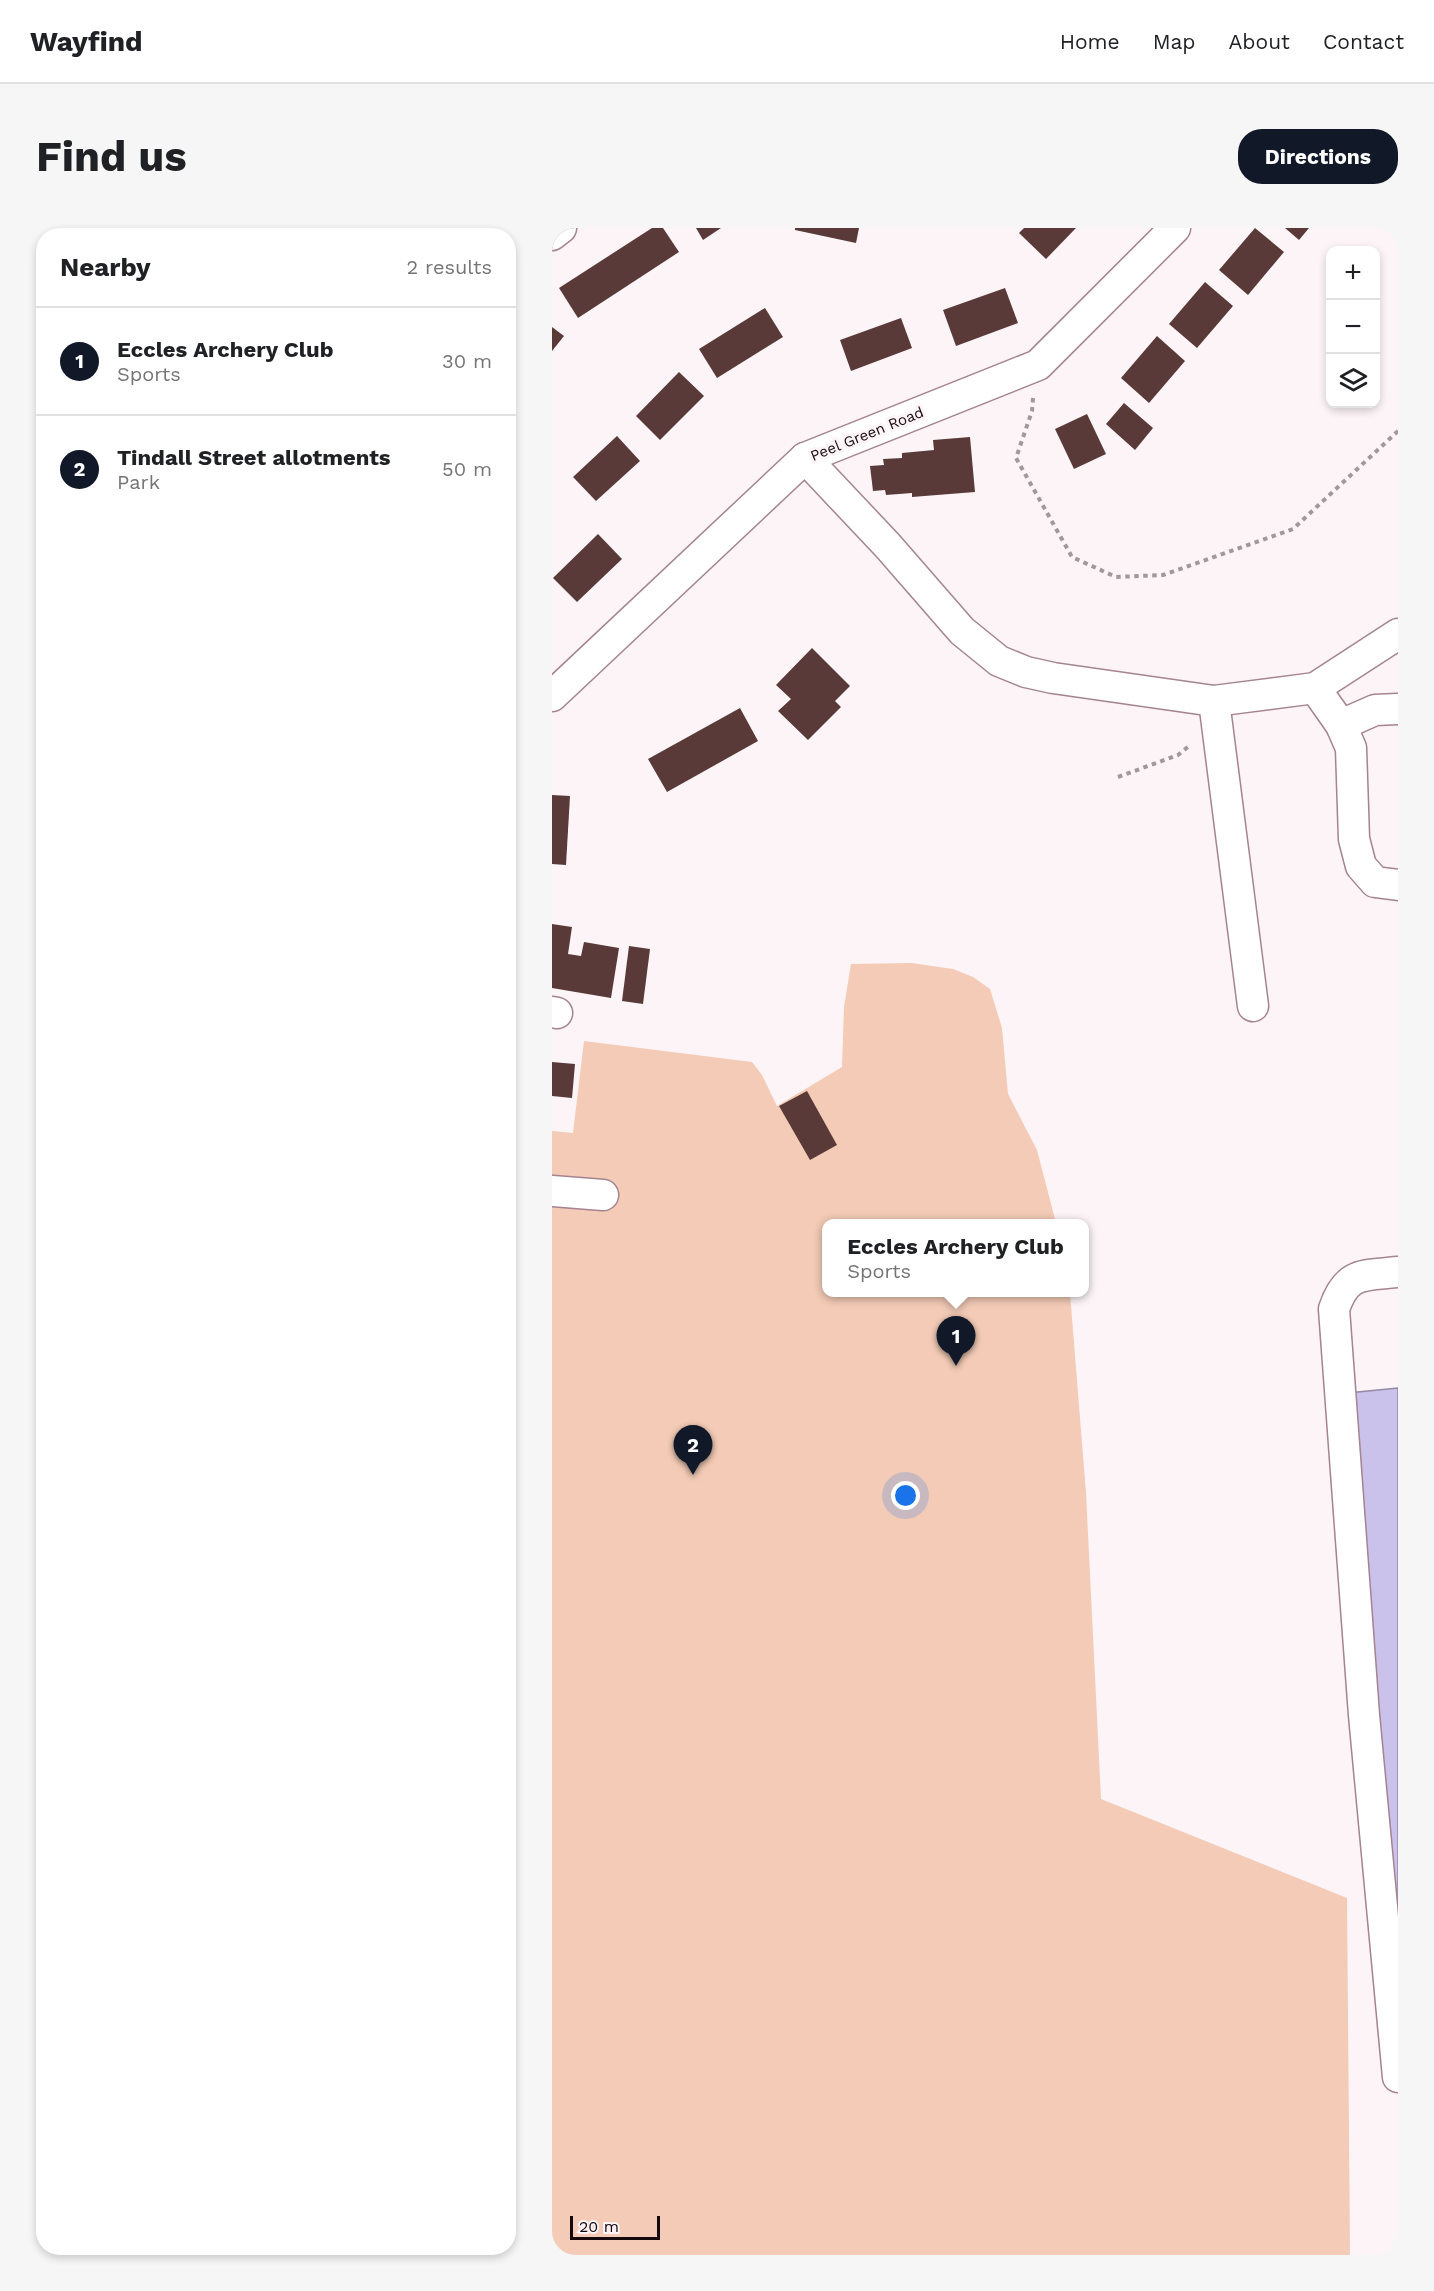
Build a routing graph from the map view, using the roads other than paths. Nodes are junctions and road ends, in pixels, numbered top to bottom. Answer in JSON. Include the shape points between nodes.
{"nodes":[{"id":1,"x":561,"y":228,"type":"edge"},
{"id":2,"x":1175,"y":228,"type":"edge"},
{"id":3,"x":552,"y":235,"type":"edge"},
{"id":4,"x":806,"y":458,"type":"junction"},
{"id":5,"x":1398,"y":634,"type":"edge"},
{"id":6,"x":1315,"y":688,"type":"junction"},
{"id":7,"x":552,"y":696,"type":"edge"},
{"id":8,"x":1398,"y":709,"type":"edge"},
{"id":9,"x":1215,"y":712,"type":"junction"},
{"id":10,"x":1341,"y":724,"type":"junction"},
{"id":11,"x":1398,"y":885,"type":"edge"},
{"id":12,"x":1253,"y":1006,"type":"dead end"},
{"id":13,"x":552,"y":1191,"type":"edge"},
{"id":14,"x":603,"y":1194,"type":"dead end"},
{"id":15,"x":1398,"y":1272,"type":"edge"},
{"id":16,"x":1398,"y":2077,"type":"edge"}],
"edges":[{"from":1,"to":3,"type":"street"},
{"from":2,"to":4,"type":"street","name":"Peel Green Road","via":[[1038,365]]},
{"from":4,"to":7,"type":"street","name":"Peel Green Road"},
{"from":4,"to":9,"type":"street","via":[[962,630],[999,661],[1026,672]]},
{"from":5,"to":6,"type":"street"},
{"from":6,"to":9,"type":"street"},
{"from":6,"to":10,"type":"street"},
{"from":8,"to":10,"type":"street","via":[[1376,710]]},
{"from":9,"to":12,"type":"street"},
{"from":10,"to":11,"type":"street","via":[[1351,748],[1354,839],[1362,866],[1375,882]]},
{"from":13,"to":14,"type":"street"},
{"from":15,"to":16,"type":"street","via":[[1363,1276],[1347,1283],[1334,1309],[1364,1715]]}]}
